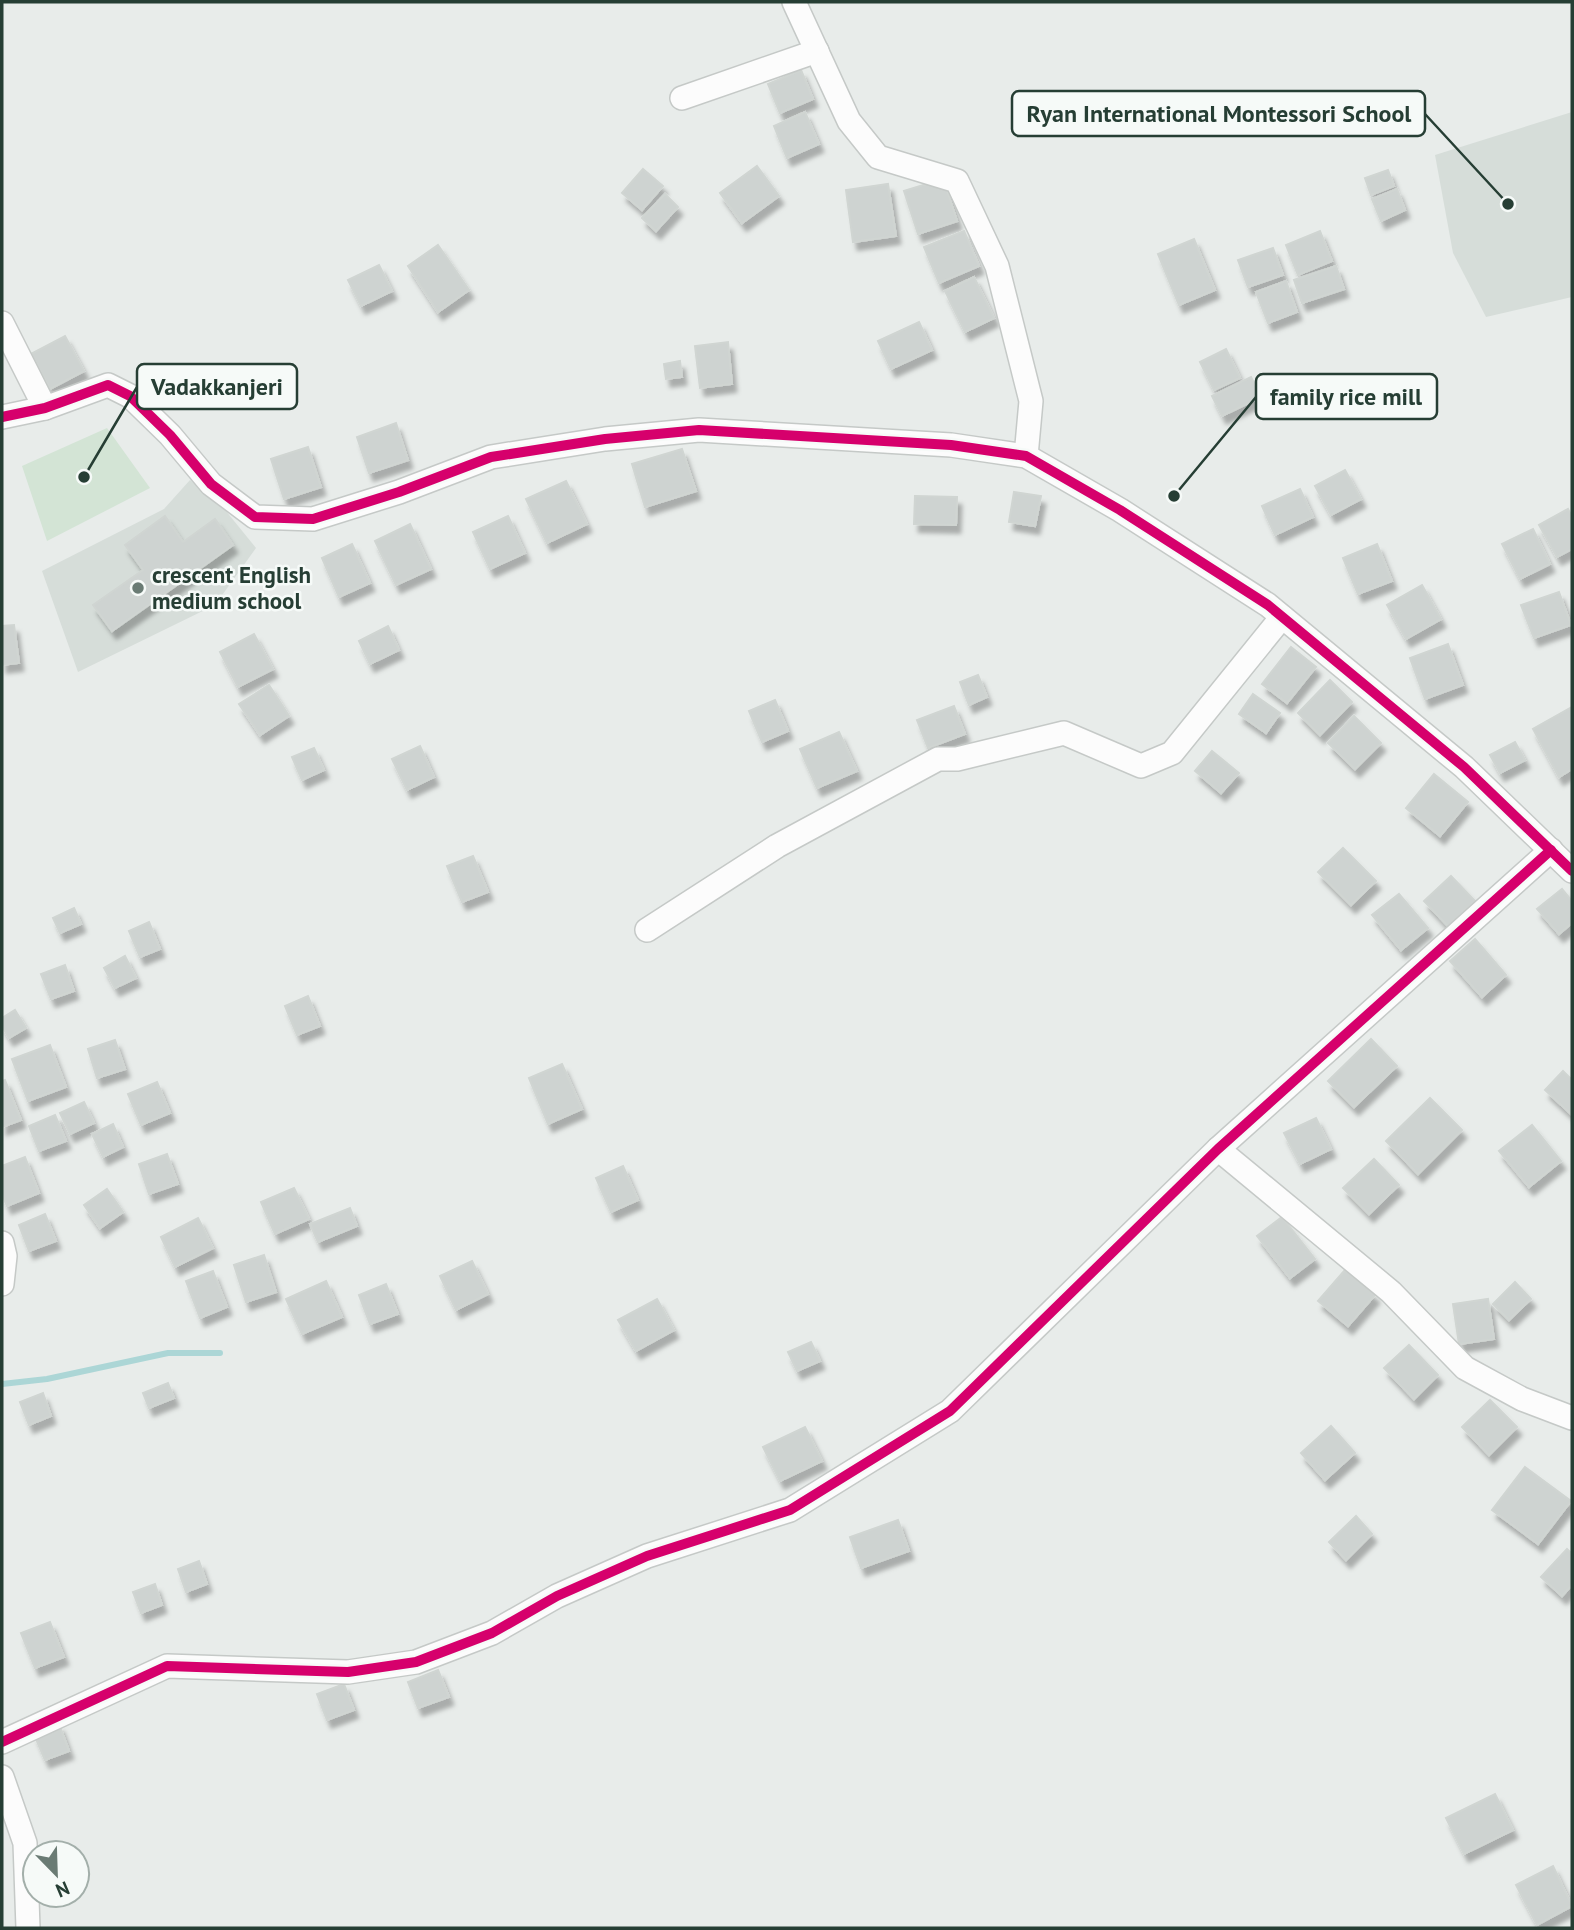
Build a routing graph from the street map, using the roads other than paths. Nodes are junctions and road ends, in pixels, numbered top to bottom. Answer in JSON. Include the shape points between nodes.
{"nodes":[{"id":1,"x":794,"y":2,"type":"edge"},
{"id":2,"x":817,"y":51,"type":"junction"},
{"id":3,"x":682,"y":98,"type":"dead end"},
{"id":4,"x":2,"y":323,"type":"edge"},
{"id":5,"x":45,"y":408,"type":"junction"},
{"id":6,"x":2,"y":417,"type":"edge"},
{"id":7,"x":1026,"y":456,"type":"junction"},
{"id":8,"x":1282,"y":617,"type":"junction"},
{"id":9,"x":1551,"y":850,"type":"junction"},
{"id":10,"x":1572,"y":871,"type":"edge"},
{"id":11,"x":647,"y":930,"type":"dead end"},
{"id":12,"x":1218,"y":1149,"type":"junction"},
{"id":13,"x":2,"y":1243,"type":"edge"},
{"id":14,"x":2,"y":1284,"type":"edge"},
{"id":15,"x":1572,"y":1418,"type":"edge"},
{"id":16,"x":2,"y":1742,"type":"edge"},
{"id":17,"x":2,"y":1777,"type":"edge"},
{"id":18,"x":28,"y":1928,"type":"edge"}],
"edges":[{"from":1,"to":2,"type":"street"},
{"from":2,"to":3,"type":"street"},
{"from":2,"to":7,"type":"street","via":[[849,121],[878,157],[957,181],[998,266],[1031,401]]},
{"from":4,"to":5,"type":"street"},
{"from":5,"to":6,"type":"street"},
{"from":5,"to":7,"type":"street","via":[[108,385],[130,396],[211,484],[255,517],[313,519],[491,457],[699,430],[951,445]]},
{"from":7,"to":8,"type":"street","via":[[1120,510]]},
{"from":8,"to":9,"type":"street","via":[[1455,759]]},
{"from":8,"to":11,"type":"street","via":[[1172,753],[1141,766],[1064,733],[957,759],[939,759],[776,846]]},
{"from":9,"to":10,"type":"street"},
{"from":9,"to":12,"type":"street"},
{"from":12,"to":15,"type":"street","via":[[1391,1292],[1465,1368],[1522,1399]]},
{"from":12,"to":16,"type":"street","via":[[950,1411],[790,1510],[647,1556],[557,1596],[492,1633],[416,1662],[348,1672],[167,1666]]},
{"from":13,"to":14,"type":"street"},
{"from":17,"to":18,"type":"street","via":[[25,1843]]}]}
